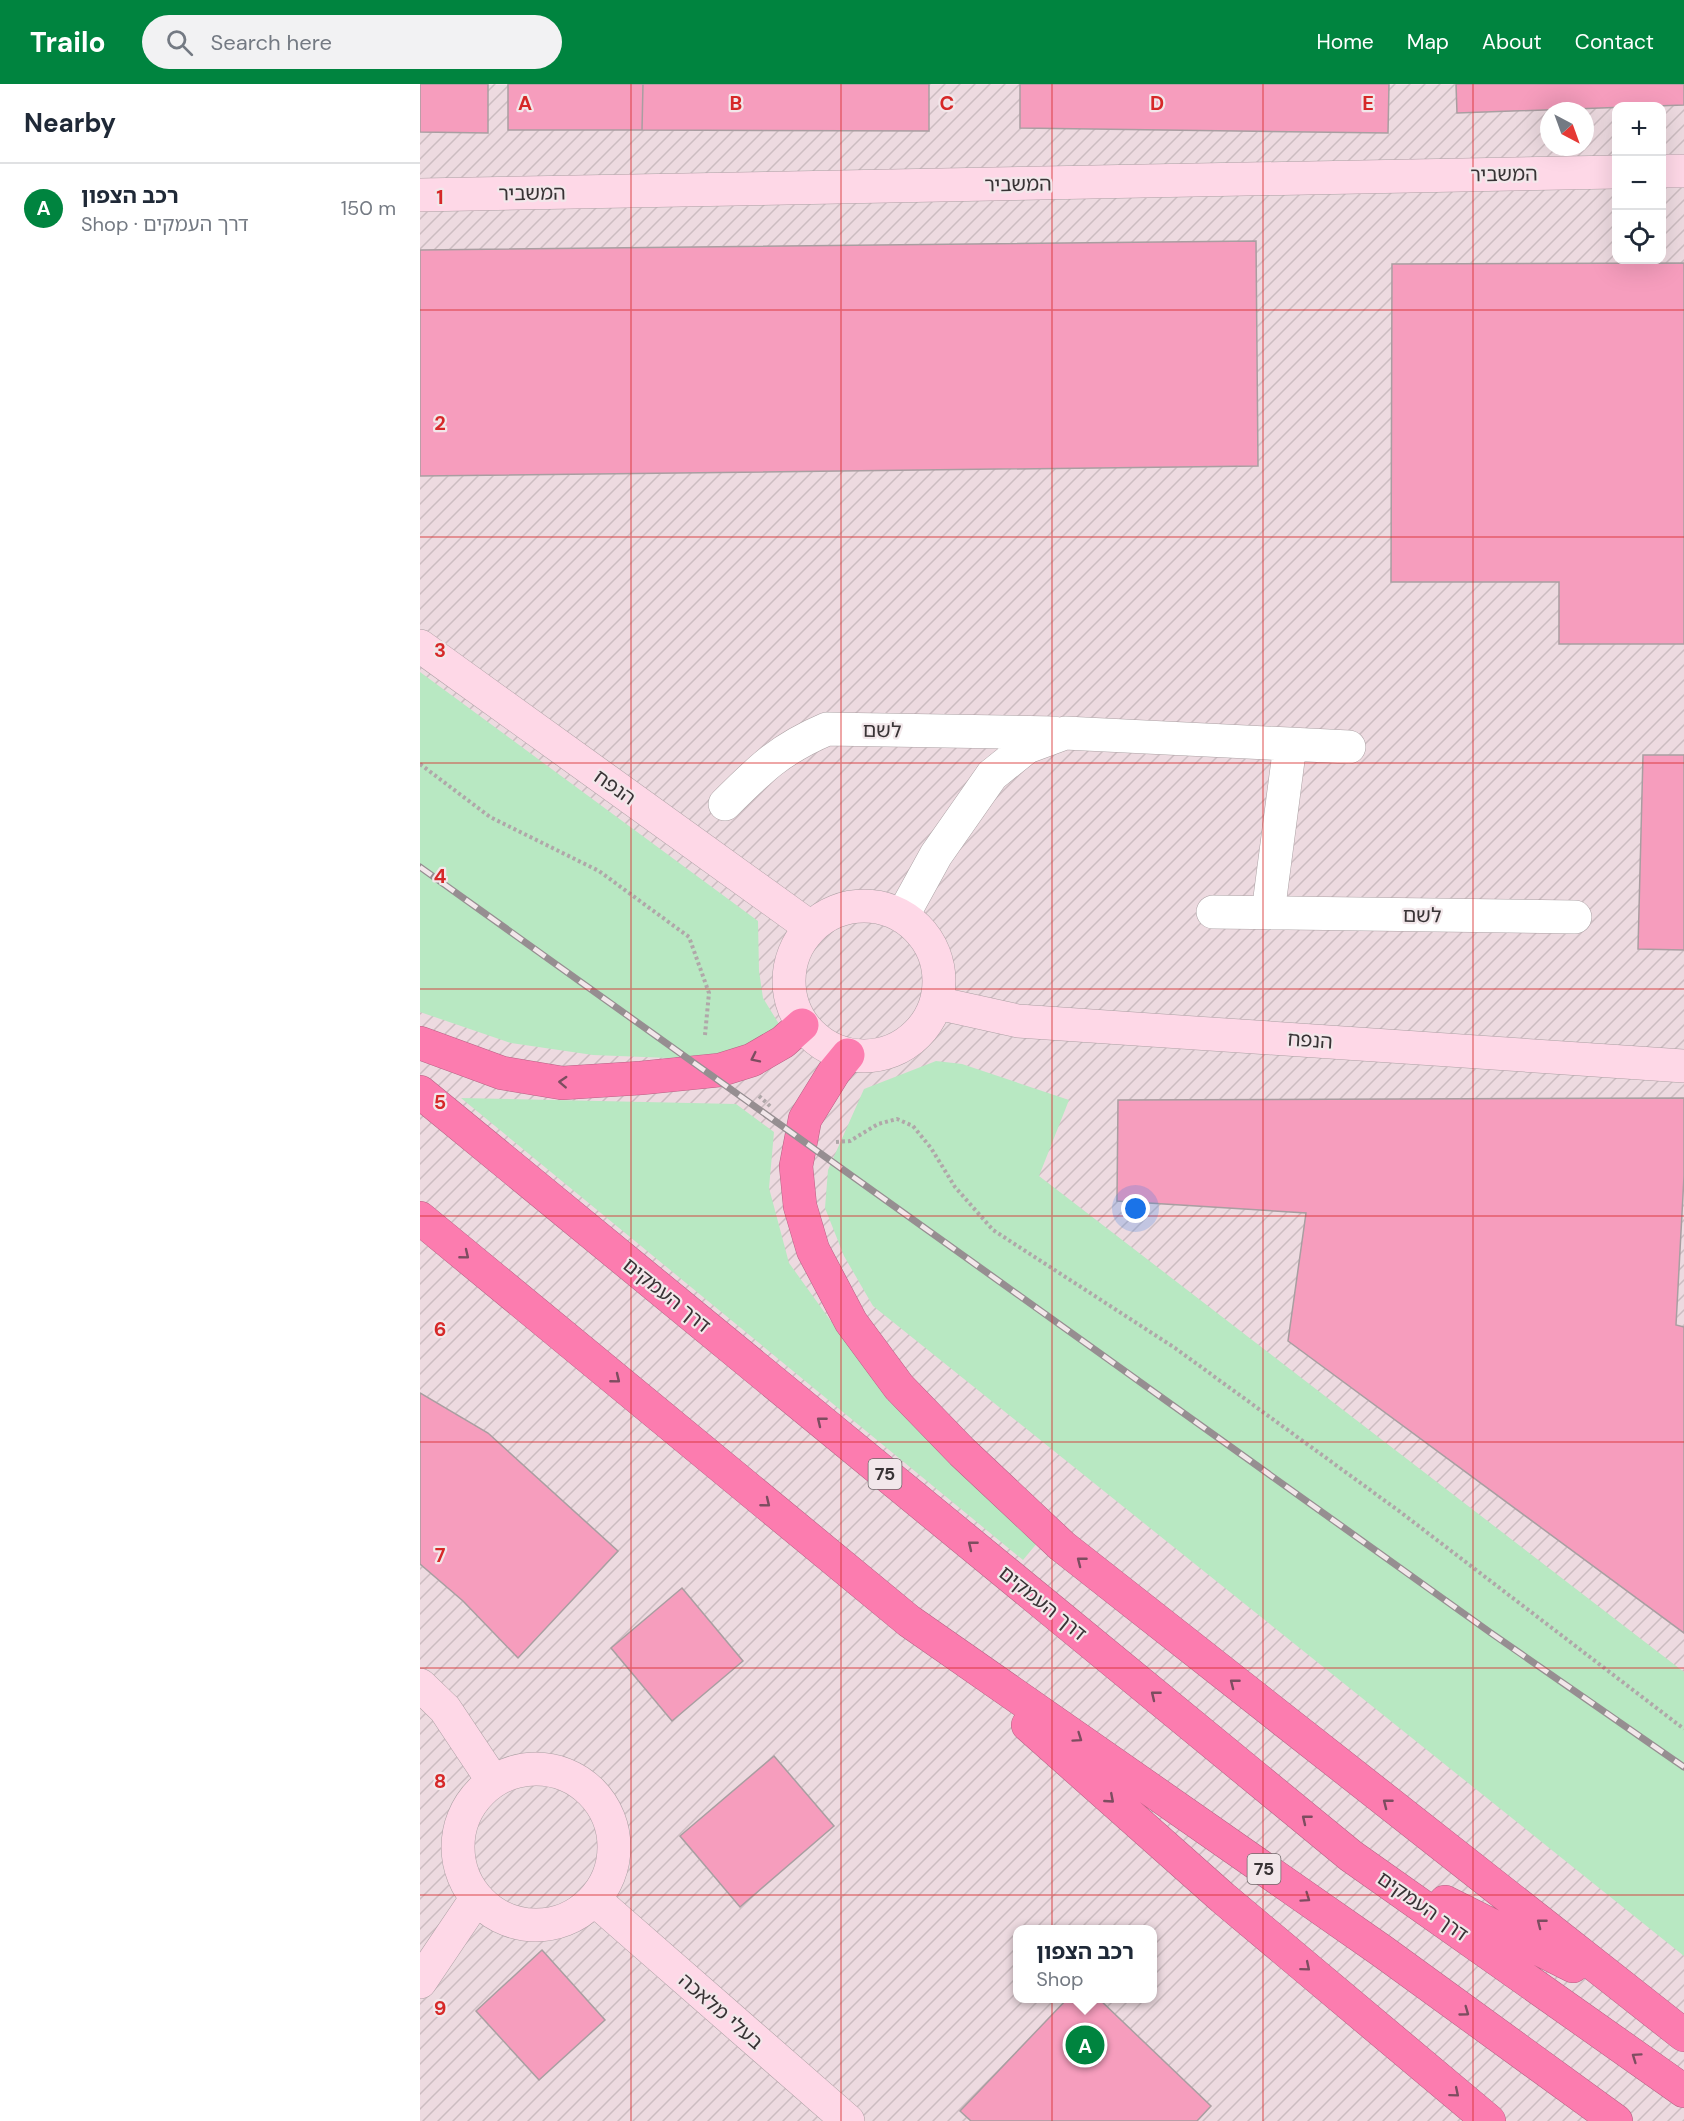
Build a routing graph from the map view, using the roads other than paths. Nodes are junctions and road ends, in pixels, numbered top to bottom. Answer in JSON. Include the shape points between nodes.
{"nodes":[{"id":1,"x":1666,"y":171,"type":"edge"},
{"id":2,"x":1684,"y":171,"type":"edge"},
{"id":3,"x":1612,"y":172,"type":"edge"},
{"id":4,"x":420,"y":195,"type":"edge"},
{"id":5,"x":420,"y":646,"type":"edge"},
{"id":6,"x":1065,"y":733,"type":"junction"},
{"id":7,"x":1290,"y":745,"type":"junction"},
{"id":8,"x":1349,"y":747,"type":"dead end"},
{"id":9,"x":725,"y":804,"type":"dead end"},
{"id":10,"x":1213,"y":912,"type":"dead end"},
{"id":11,"x":1268,"y":913,"type":"junction"},
{"id":12,"x":903,"y":915,"type":"junction"},
{"id":13,"x":1575,"y":917,"type":"dead end"},
{"id":14,"x":810,"y":927,"type":"junction"},
{"id":15,"x":937,"y":1003,"type":"junction"},
{"id":16,"x":802,"y":1025,"type":"junction"},
{"id":17,"x":420,"y":1043,"type":"edge"},
{"id":18,"x":848,"y":1055,"type":"junction"},
{"id":19,"x":1684,"y":1066,"type":"edge"},
{"id":20,"x":420,"y":1092,"type":"edge"},
{"id":21,"x":420,"y":1218,"type":"edge"},
{"id":22,"x":909,"y":1621,"type":"junction"},
{"id":23,"x":420,"y":1685,"type":"edge"},
{"id":24,"x":493,"y":1781,"type":"junction"},
{"id":25,"x":1351,"y":1856,"type":"junction"},
{"id":26,"x":476,"y":1899,"type":"junction"},
{"id":27,"x":594,"y":1900,"type":"junction"},
{"id":28,"x":420,"y":1982,"type":"edge"},
{"id":29,"x":1636,"y":1998,"type":"junction"},
{"id":30,"x":1684,"y":2035,"type":"edge"},
{"id":31,"x":1684,"y":2091,"type":"edge"},
{"id":32,"x":848,"y":2121,"type":"edge"},
{"id":33,"x":1489,"y":2121,"type":"edge"},
{"id":34,"x":1616,"y":2121,"type":"edge"}],
"edges":[{"from":1,"to":2,"type":"street"},
{"from":3,"to":4,"type":"street","name":"המשביר"},
{"from":5,"to":14,"type":"street","name":"הנפח"},
{"from":6,"to":7,"type":"street","name":"לשם"},
{"from":6,"to":9,"type":"street","name":"לשם","via":[[827,729],[798,741],[766,763]]},
{"from":6,"to":12,"type":"street","name":"לשם","via":[[1027,747],[992,775],[936,855]]},
{"from":7,"to":8,"type":"street","name":"לשם"},
{"from":7,"to":11,"type":"street"},
{"from":10,"to":11,"type":"street","name":"לשם"},
{"from":11,"to":13,"type":"street","name":"לשם"},
{"from":12,"to":14,"type":"street","via":[[879,906],[855,905],[831,913]]},
{"from":12,"to":15,"type":"street","via":[[922,931],[936,953],[940,977]]},
{"from":14,"to":16,"type":"street","via":[[797,944],[790,964],[793,1006]]},
{"from":15,"to":18,"type":"street","via":[[912,1040],[893,1051]]},
{"from":15,"to":19,"type":"street","name":"הנפח","via":[[1018,1021]]},
{"from":16,"to":17,"type":"highway","one_way":true,"via":[[783,1042],[752,1060],[720,1070],[562,1083],[502,1072]]},
{"from":16,"to":18,"type":"street","via":[[830,1048]]},
{"from":29,"to":18,"type":"highway","one_way":true,"via":[[1062,1546],[907,1395],[851,1322],[813,1250],[800,1206],[796,1166],[805,1119]]},
{"from":25,"to":20,"type":"highway","name":"דרך העמקים","number":"75","one_way":true},
{"from":21,"to":22,"type":"highway","number":"75","one_way":true},
{"from":22,"to":33,"type":"highway","one_way":true,"via":[[1223,1898]]},
{"from":22,"to":34,"type":"highway","number":"75","one_way":true},
{"from":23,"to":24,"type":"street","via":[[445,1709]]},
{"from":24,"to":26,"type":"street","via":[[473,1800],[461,1824],[457,1850],[462,1876]]},
{"from":24,"to":27,"type":"street","via":[[515,1771],[541,1768],[565,1773],[587,1786],[604,1806],[614,1829],[615,1854],[609,1879]]},
{"from":25,"to":29,"type":"highway"},
{"from":31,"to":25,"type":"highway","name":"דרך העמקים","number":"75","one_way":true},
{"from":26,"to":27,"type":"street","via":[[496,1916],[522,1925],[548,1925],[573,1917]]},
{"from":26,"to":28,"type":"street"},
{"from":27,"to":32,"type":"street","name":"בעלי מלאכה"},
{"from":29,"to":30,"type":"highway"}]}
